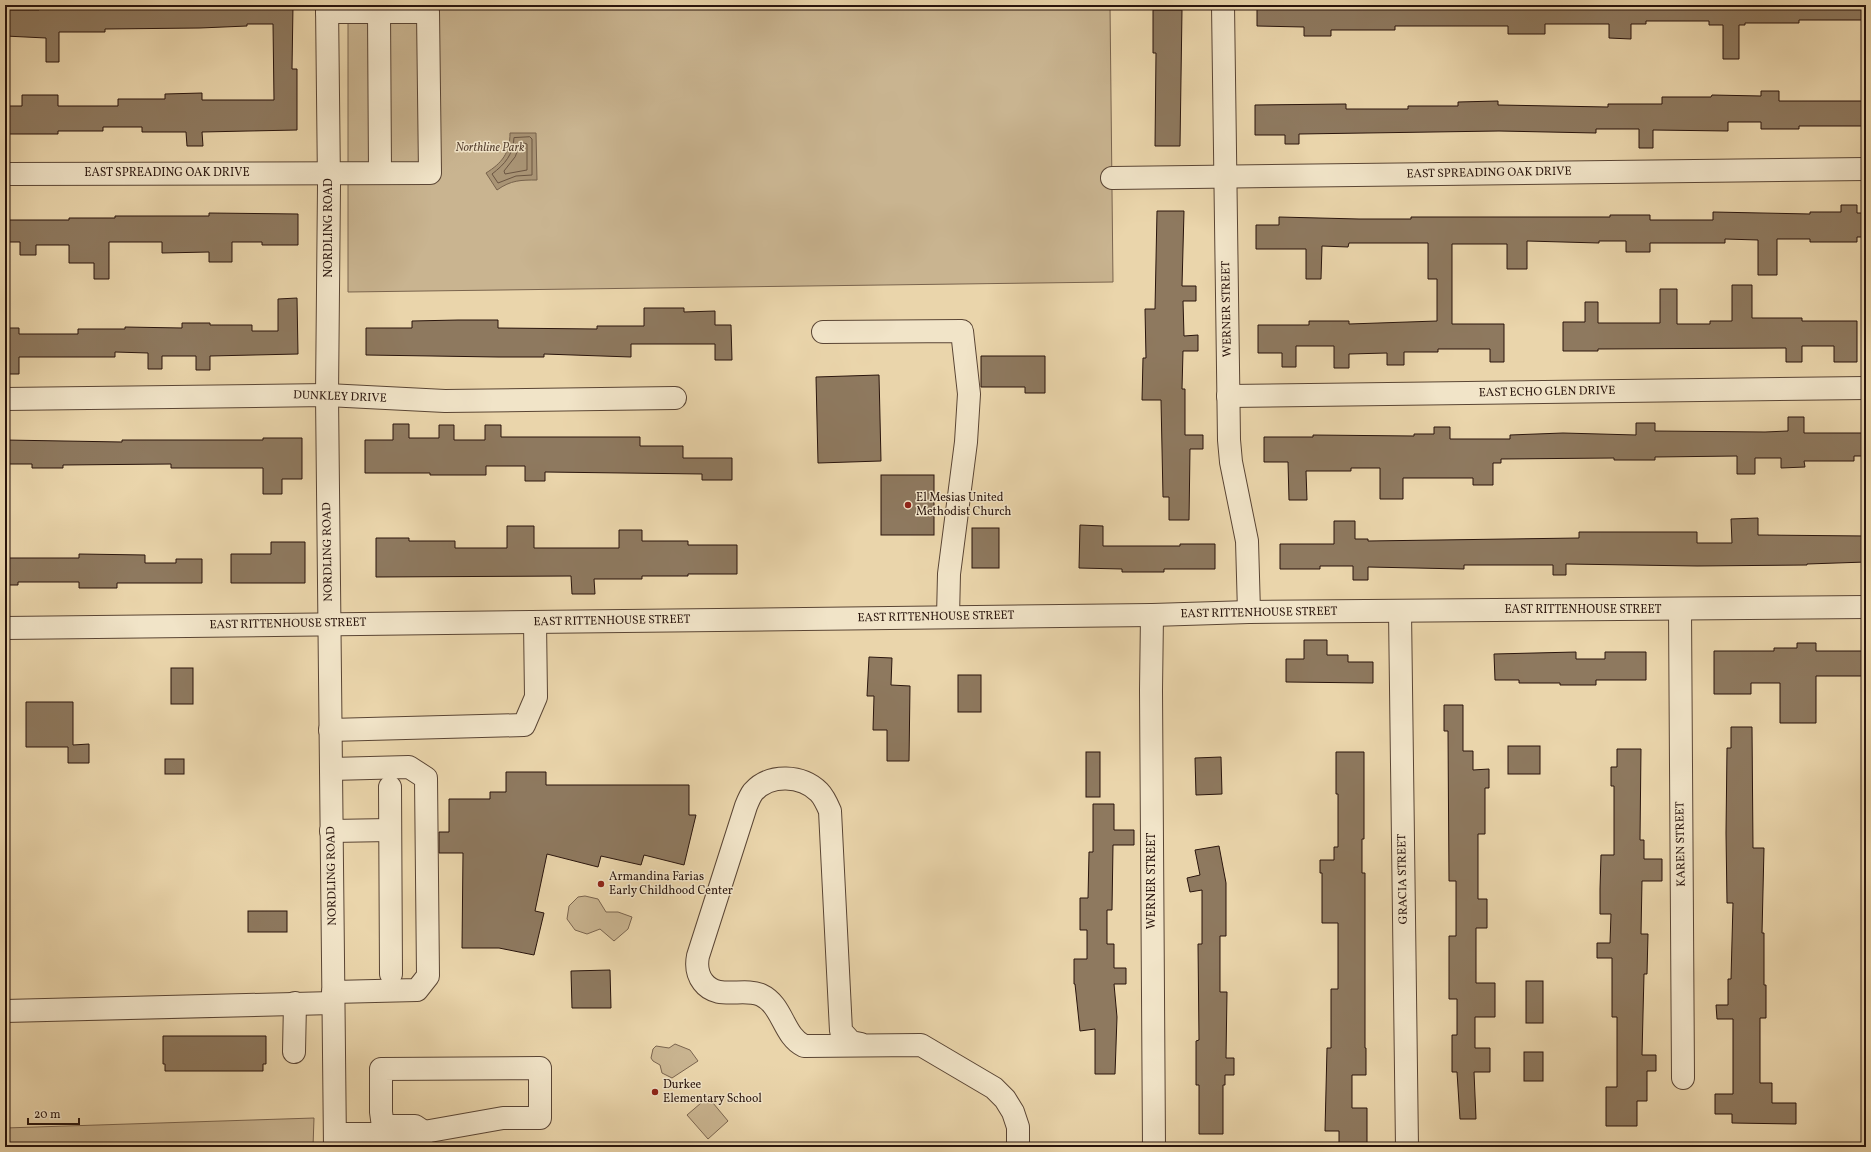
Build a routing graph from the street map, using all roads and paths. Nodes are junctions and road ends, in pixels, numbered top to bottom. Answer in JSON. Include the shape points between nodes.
{"nodes":[{"id":1,"x":1223,"y":5,"type":"edge"},
{"id":2,"x":327,"y":8,"type":"edge"},
{"id":3,"x":379,"y":12,"type":"junction"},
{"id":4,"x":1866,"y":169,"type":"edge"},
{"id":5,"x":329,"y":173,"type":"junction"},
{"id":6,"x":380,"y":173,"type":"junction"},
{"id":7,"x":5,"y":174,"type":"edge"},
{"id":8,"x":1226,"y":176,"type":"junction"},
{"id":9,"x":1112,"y":178,"type":"dead end"},
{"id":10,"x":823,"y":332,"type":"dead end"},
{"id":11,"x":1866,"y":388,"type":"edge"},
{"id":12,"x":327,"y":395,"type":"junction"},
{"id":13,"x":1228,"y":396,"type":"junction"},
{"id":14,"x":5,"y":398,"type":"edge"},
{"id":15,"x":675,"y":398,"type":"dead end"},
{"id":16,"x":1866,"y":607,"type":"edge"},
{"id":17,"x":1680,"y":609,"type":"junction"},
{"id":18,"x":1400,"y":611,"type":"junction"},
{"id":19,"x":1249,"y":612,"type":"junction"},
{"id":20,"x":1152,"y":615,"type":"junction"},
{"id":21,"x":948,"y":617,"type":"junction"},
{"id":22,"x":535,"y":622,"type":"junction"},
{"id":23,"x":329,"y":624,"type":"junction"},
{"id":24,"x":5,"y":628,"type":"edge"},
{"id":25,"x":330,"y":730,"type":"junction"},
{"id":26,"x":331,"y":768,"type":"junction"},
{"id":27,"x":390,"y":787,"type":"dead end"},
{"id":28,"x":390,"y":830,"type":"junction"},
{"id":29,"x":331,"y":831,"type":"junction"},
{"id":30,"x":391,"y":974,"type":"dead end"},
{"id":31,"x":334,"y":998,"type":"junction"},
{"id":32,"x":295,"y":1003,"type":"junction"},
{"id":33,"x":5,"y":1011,"type":"edge"},
{"id":34,"x":861,"y":1044,"type":"junction"},
{"id":35,"x":294,"y":1052,"type":"dead end"},
{"id":36,"x":1683,"y":1078,"type":"dead end"},
{"id":37,"x":384,"y":1134,"type":"junction"},
{"id":38,"x":335,"y":1140,"type":"edge"},
{"id":39,"x":421,"y":1140,"type":"edge"},
{"id":40,"x":1018,"y":1147,"type":"edge"},
{"id":41,"x":1154,"y":1147,"type":"edge"},
{"id":42,"x":1407,"y":1147,"type":"edge"}],
"edges":[{"from":1,"to":8,"type":"street","name":"WERNER STREET"},
{"from":2,"to":3,"type":"street"},
{"from":2,"to":5,"type":"street","name":"NORDLING ROAD"},
{"from":3,"to":6,"type":"street"},
{"from":3,"to":6,"type":"street","name":"EAST SPREADING OAK DRIVE","via":[[428,12],[430,173]]},
{"from":4,"to":8,"type":"street","name":"EAST SPREADING OAK DRIVE"},
{"from":5,"to":6,"type":"street","name":"EAST SPREADING OAK DRIVE"},
{"from":5,"to":7,"type":"street","name":"EAST SPREADING OAK DRIVE"},
{"from":5,"to":12,"type":"street","name":"NORDLING ROAD"},
{"from":8,"to":9,"type":"street","name":"EAST SPREADING OAK DRIVE"},
{"from":8,"to":13,"type":"street","name":"WERNER STREET"},
{"from":10,"to":21,"type":"street","via":[[962,331],[969,394],[966,442],[949,574]]},
{"from":11,"to":13,"type":"street","name":"EAST ECHO GLEN DRIVE"},
{"from":12,"to":14,"type":"street","name":"DUNKLEY DRIVE"},
{"from":12,"to":15,"type":"street","name":"DUNKLEY DRIVE","via":[[445,401]]},
{"from":12,"to":23,"type":"street","name":"NORDLING ROAD"},
{"from":13,"to":19,"type":"street","name":"WERNER STREET","via":[[1231,462],[1247,541]]},
{"from":16,"to":17,"type":"street","name":"EAST RITTENHOUSE STREET"},
{"from":17,"to":18,"type":"street","name":"EAST RITTENHOUSE STREET"},
{"from":17,"to":36,"type":"street","name":"KAREN STREET"},
{"from":18,"to":19,"type":"street","name":"EAST RITTENHOUSE STREET"},
{"from":18,"to":42,"type":"street","name":"GRACIA STREET"},
{"from":19,"to":20,"type":"street","name":"EAST RITTENHOUSE STREET"},
{"from":20,"to":21,"type":"street","name":"EAST RITTENHOUSE STREET"},
{"from":20,"to":41,"type":"street","name":"WERNER STREET"},
{"from":21,"to":22,"type":"street","name":"EAST RITTENHOUSE STREET"},
{"from":22,"to":23,"type":"street","name":"EAST RITTENHOUSE STREET"},
{"from":22,"to":25,"type":"street","via":[[536,697],[524,725]]},
{"from":23,"to":24,"type":"street","name":"EAST RITTENHOUSE STREET"},
{"from":23,"to":25,"type":"street","name":"NORDLING ROAD"},
{"from":25,"to":26,"type":"street","name":"NORDLING ROAD"},
{"from":26,"to":29,"type":"street","name":"NORDLING ROAD"},
{"from":26,"to":31,"type":"street","via":[[409,767],[426,778],[428,976],[417,990]]},
{"from":27,"to":28,"type":"street"},
{"from":28,"to":29,"type":"street"},
{"from":28,"to":30,"type":"street"},
{"from":29,"to":31,"type":"street","name":"NORDLING ROAD"},
{"from":31,"to":32,"type":"street"},
{"from":31,"to":38,"type":"street","name":"NORDLING ROAD"},
{"from":32,"to":33,"type":"street"},
{"from":32,"to":35,"type":"street"},
{"from":34,"to":34,"type":"street","via":[[851,1042],[841,1031],[830,811],[819,792],[802,781],[792,778],[771,781],[753,792],[746,806],[698,956],[698,971],[705,984],[717,992],[754,993],[768,999],[794,1038],[804,1046]]},
{"from":34,"to":40,"type":"street","via":[[921,1045],[994,1088],[1013,1112],[1018,1127]]},
{"from":37,"to":38,"type":"street"},
{"from":37,"to":39,"type":"street","via":[[391,1126],[415,1126]]},
{"from":37,"to":39,"type":"street","via":[[381,1069],[540,1068],[540,1118],[503,1118]]}]}
